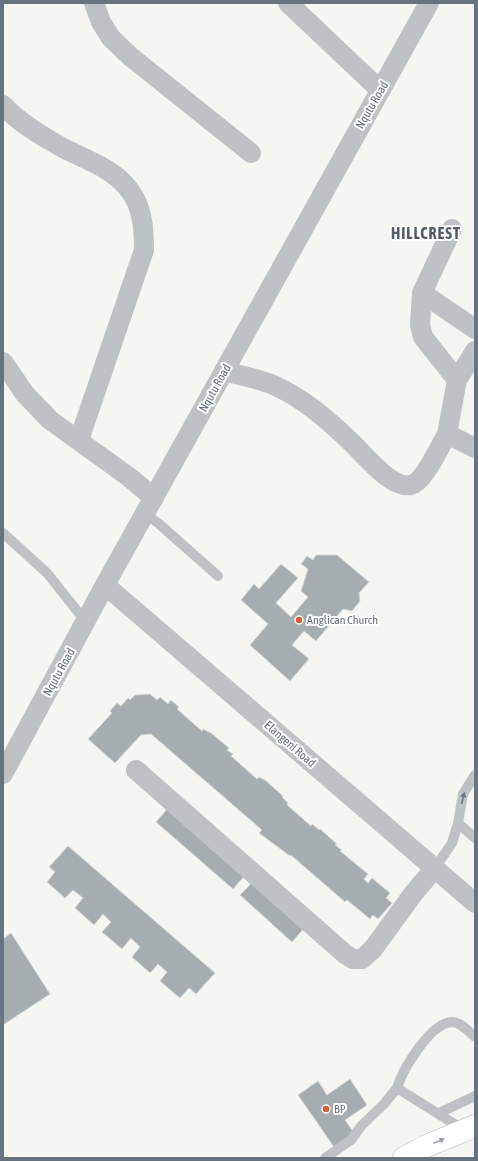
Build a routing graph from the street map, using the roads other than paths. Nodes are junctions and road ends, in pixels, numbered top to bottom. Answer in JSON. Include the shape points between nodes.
{"nodes":[{"id":1,"x":94,"y":3,"type":"edge"},
{"id":2,"x":288,"y":3,"type":"edge"},
{"id":3,"x":429,"y":3,"type":"edge"},
{"id":4,"x":380,"y":90,"type":"junction"},
{"id":5,"x":3,"y":105,"type":"edge"},
{"id":6,"x":251,"y":153,"type":"dead end"},
{"id":7,"x":452,"y":229,"type":"dead end"},
{"id":8,"x":422,"y":293,"type":"junction"},
{"id":9,"x":475,"y":329,"type":"edge"},
{"id":10,"x":475,"y":350,"type":"edge"},
{"id":11,"x":3,"y":362,"type":"edge"},
{"id":12,"x":224,"y":371,"type":"junction"},
{"id":13,"x":457,"y":380,"type":"junction"},
{"id":14,"x":447,"y":434,"type":"junction"},
{"id":15,"x":79,"y":440,"type":"junction"},
{"id":16,"x":475,"y":448,"type":"edge"},
{"id":17,"x":149,"y":506,"type":"junction"},
{"id":18,"x":3,"y":533,"type":"edge"},
{"id":19,"x":218,"y":576,"type":"dead end"},
{"id":20,"x":105,"y":585,"type":"junction"},
{"id":21,"x":86,"y":622,"type":"junction"},
{"id":22,"x":136,"y":770,"type":"dead end"},
{"id":23,"x":3,"y":774,"type":"edge"},
{"id":24,"x":475,"y":775,"type":"edge"},
{"id":25,"x":458,"y":823,"type":"junction"},
{"id":26,"x":475,"y":838,"type":"edge"},
{"id":27,"x":435,"y":868,"type":"junction"},
{"id":28,"x":475,"y":903,"type":"edge"},
{"id":29,"x":475,"y":1037,"type":"edge"},
{"id":30,"x":397,"y":1088,"type":"junction"},
{"id":31,"x":475,"y":1096,"type":"edge"},
{"id":32,"x":439,"y":1113,"type":"junction"},
{"id":33,"x":470,"y":1128,"type":"edge"},
{"id":34,"x":325,"y":1158,"type":"edge"},
{"id":35,"x":404,"y":1158,"type":"edge"}],
"edges":[{"from":1,"to":6,"type":"street","via":[[101,22],[111,38]]},
{"from":2,"to":4,"type":"street"},
{"from":3,"to":4,"type":"street","name":"Nqutu Road"},
{"from":4,"to":12,"type":"street","name":"Nqutu Road"},
{"from":5,"to":15,"type":"street","via":[[42,135],[114,175],[134,195],[141,218],[144,250],[142,260]]},
{"from":7,"to":8,"type":"street"},
{"from":8,"to":9,"type":"street"},
{"from":8,"to":13,"type":"street","via":[[421,333]]},
{"from":10,"to":13,"type":"street"},
{"from":11,"to":15,"type":"street","via":[[25,394],[50,420]]},
{"from":12,"to":14,"type":"street","via":[[270,384],[299,398],[340,432],[389,479],[399,485],[410,485],[421,478]]},
{"from":12,"to":17,"type":"street","name":"Nqutu Road"},
{"from":13,"to":14,"type":"street"},
{"from":14,"to":16,"type":"street"},
{"from":15,"to":17,"type":"street","via":[[129,477]]},
{"from":17,"to":19,"type":"lane","via":[[158,523]]},
{"from":17,"to":20,"type":"street","name":"Nqutu Road"},
{"from":18,"to":21,"type":"lane","via":[[47,573]]},
{"from":20,"to":21,"type":"street","name":"Nqutu Road"},
{"from":20,"to":27,"type":"street","name":"Elangeni Road"},
{"from":21,"to":23,"type":"street","name":"Nqutu Road"},
{"from":22,"to":27,"type":"street","via":[[353,959],[362,959],[373,949]]},
{"from":25,"to":24,"type":"lane","one_way":true,"via":[[464,794]]},
{"from":25,"to":26,"type":"lane"},
{"from":25,"to":27,"type":"lane","via":[[452,842]]},
{"from":27,"to":28,"type":"street","name":"Elangeni Road"},
{"from":29,"to":30,"type":"lane","via":[[458,1023],[439,1026],[414,1053]]},
{"from":30,"to":32,"type":"lane"},
{"from":30,"to":34,"type":"lane","via":[[351,1140]]},
{"from":31,"to":32,"type":"lane"},
{"from":32,"to":33,"type":"lane"},
{"from":35,"to":33,"type":"main road","one_way":true}]}
